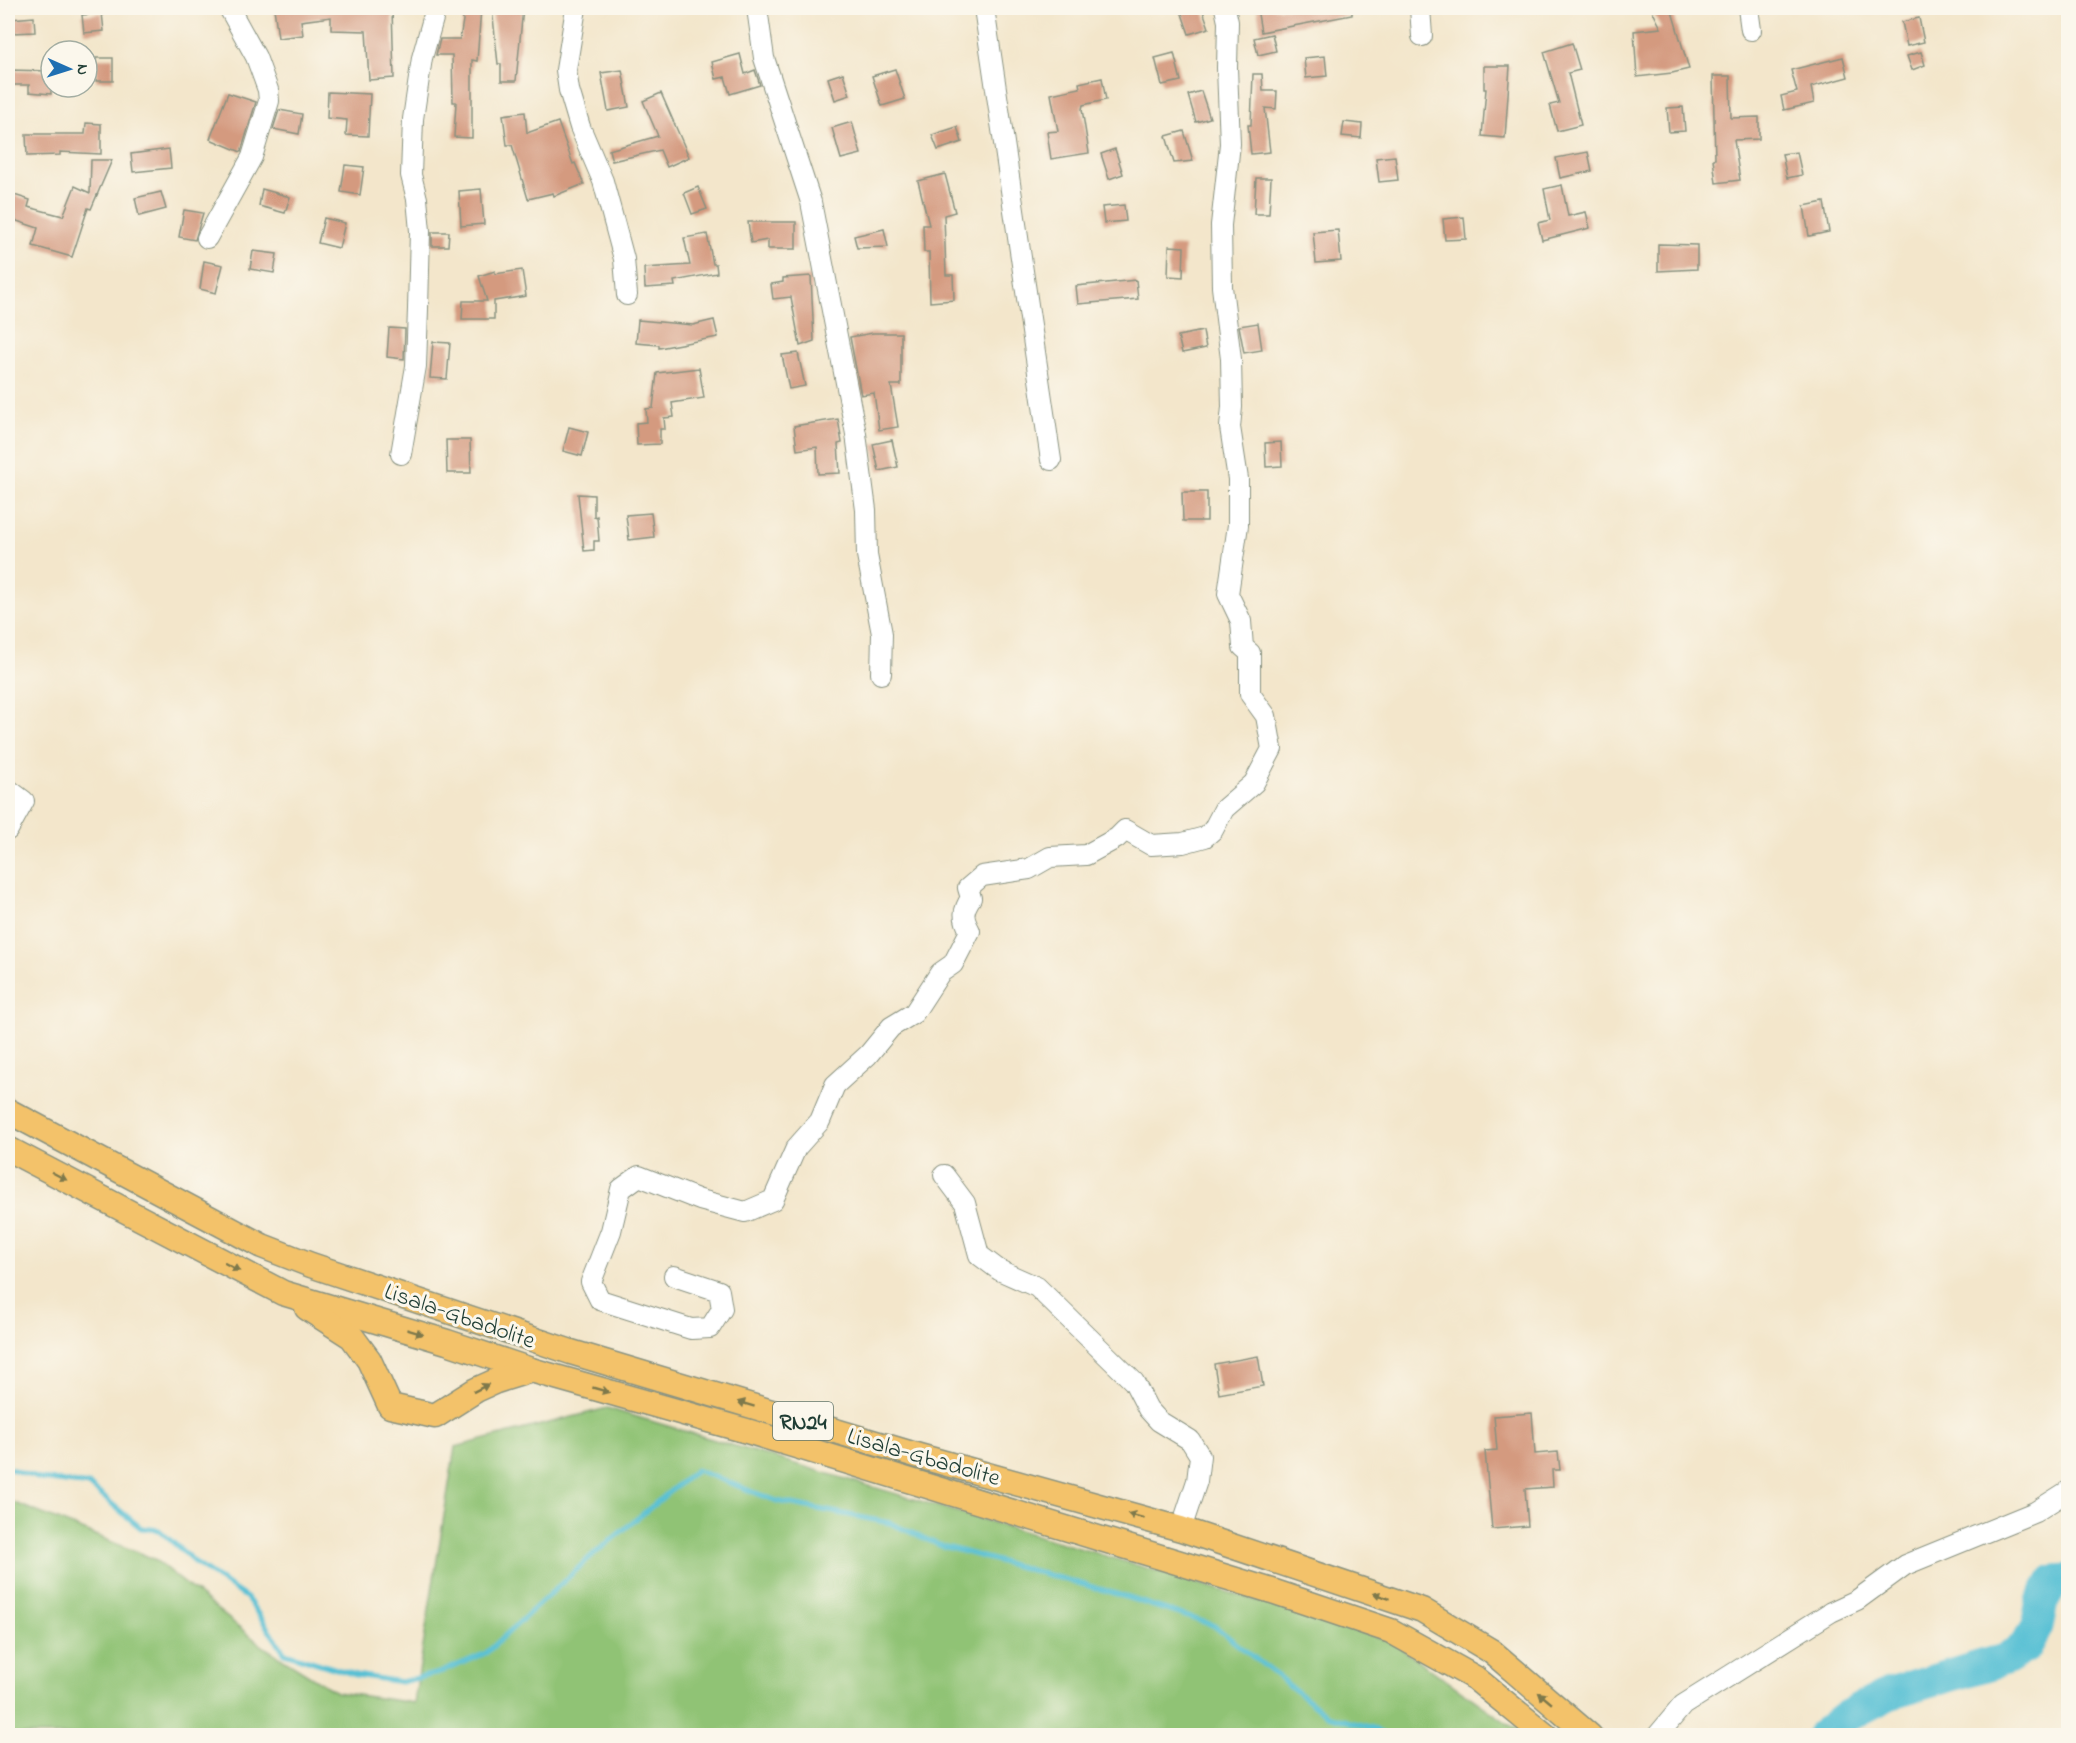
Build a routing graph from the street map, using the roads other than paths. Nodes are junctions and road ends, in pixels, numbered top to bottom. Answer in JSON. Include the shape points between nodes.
{"nodes":[{"id":1,"x":229,"y":8,"type":"edge"},
{"id":2,"x":436,"y":8,"type":"edge"},
{"id":3,"x":576,"y":8,"type":"edge"},
{"id":4,"x":757,"y":8,"type":"edge"},
{"id":5,"x":984,"y":8,"type":"edge"},
{"id":6,"x":1225,"y":8,"type":"edge"},
{"id":7,"x":1420,"y":8,"type":"edge"},
{"id":8,"x":1748,"y":8,"type":"edge"},
{"id":9,"x":1751,"y":30,"type":"dead end"},
{"id":10,"x":1422,"y":36,"type":"dead end"},
{"id":11,"x":207,"y":238,"type":"dead end"},
{"id":12,"x":627,"y":295,"type":"dead end"},
{"id":13,"x":401,"y":454,"type":"dead end"},
{"id":14,"x":1051,"y":460,"type":"dead end"},
{"id":15,"x":882,"y":674,"type":"dead end"},
{"id":16,"x":8,"y":789,"type":"edge"},
{"id":17,"x":8,"y":830,"type":"edge"},
{"id":18,"x":8,"y":1111,"type":"edge"},
{"id":19,"x":8,"y":1149,"type":"edge"},
{"id":20,"x":944,"y":1175,"type":"dead end"},
{"id":21,"x":674,"y":1276,"type":"dead end"},
{"id":22,"x":283,"y":1293,"type":"junction"},
{"id":23,"x":531,"y":1370,"type":"junction"},
{"id":24,"x":2068,"y":1491,"type":"edge"},
{"id":25,"x":1181,"y":1529,"type":"junction"},
{"id":26,"x":1546,"y":1736,"type":"edge"},
{"id":27,"x":1590,"y":1736,"type":"edge"},
{"id":28,"x":1657,"y":1736,"type":"edge"}],
"edges":[{"from":1,"to":11,"type":"street","via":[[256,57],[269,101],[252,157]]},
{"from":2,"to":13,"type":"street","via":[[422,58],[413,119],[411,175],[420,231],[416,366]]},
{"from":3,"to":12,"type":"street","via":[[566,70],[569,90],[603,181],[624,259]]},
{"from":4,"to":15,"type":"street","via":[[764,58],[811,202],[856,434],[866,510],[867,555],[882,634]]},
{"from":5,"to":14,"type":"street"},
{"from":6,"to":21,"type":"street","via":[[1230,144],[1221,225],[1222,287],[1231,359],[1230,427],[1238,479],[1238,525],[1228,594],[1241,621],[1243,647],[1250,653],[1250,694],[1266,716],[1272,749],[1254,783],[1224,809],[1205,837],[1151,845],[1125,830],[1086,855],[1050,856],[1029,869],[982,876],[968,888],[970,898],[963,909],[970,931],[953,964],[940,973],[914,1013],[891,1027],[868,1055],[834,1085],[820,1122],[796,1149],[773,1200],[745,1212],[700,1200],[639,1176],[621,1189],[611,1231],[591,1282],[600,1300],[691,1329],[710,1328],[722,1309],[719,1291]]},
{"from":7,"to":10,"type":"street"},
{"from":8,"to":9,"type":"street"},
{"from":16,"to":17,"type":"street","via":[[24,801]]},
{"from":25,"to":18,"type":"main road","name":"Lisala-Gbadolite","number":"RN24","one_way":true,"via":[[571,1352],[311,1265],[262,1246]]},
{"from":19,"to":22,"type":"main road","name":"Lisala-Gbadolite","number":"RN24","one_way":true},
{"from":20,"to":25,"type":"street","via":[[965,1203],[979,1255],[999,1270],[1037,1287],[1134,1382],[1159,1421],[1191,1440],[1200,1456],[1199,1465]]},
{"from":22,"to":23,"type":"main road","name":"Lisala-Gbadolite","number":"RN24","one_way":true},
{"from":22,"to":23,"type":"main road","one_way":true,"via":[[352,1337],[369,1360],[390,1406],[435,1416],[486,1386]]},
{"from":23,"to":26,"type":"main road","name":"Lisala-Gbadolite","number":"RN24","one_way":true,"via":[[747,1431],[1392,1631],[1475,1678]]},
{"from":24,"to":28,"type":"street","via":[[2035,1512],[1905,1565],[1857,1600],[1830,1612],[1683,1705]]},
{"from":27,"to":25,"type":"main road","name":"Lisala-Gbadolite","number":"RN24","one_way":true,"via":[[1491,1651],[1422,1610]]}]}
